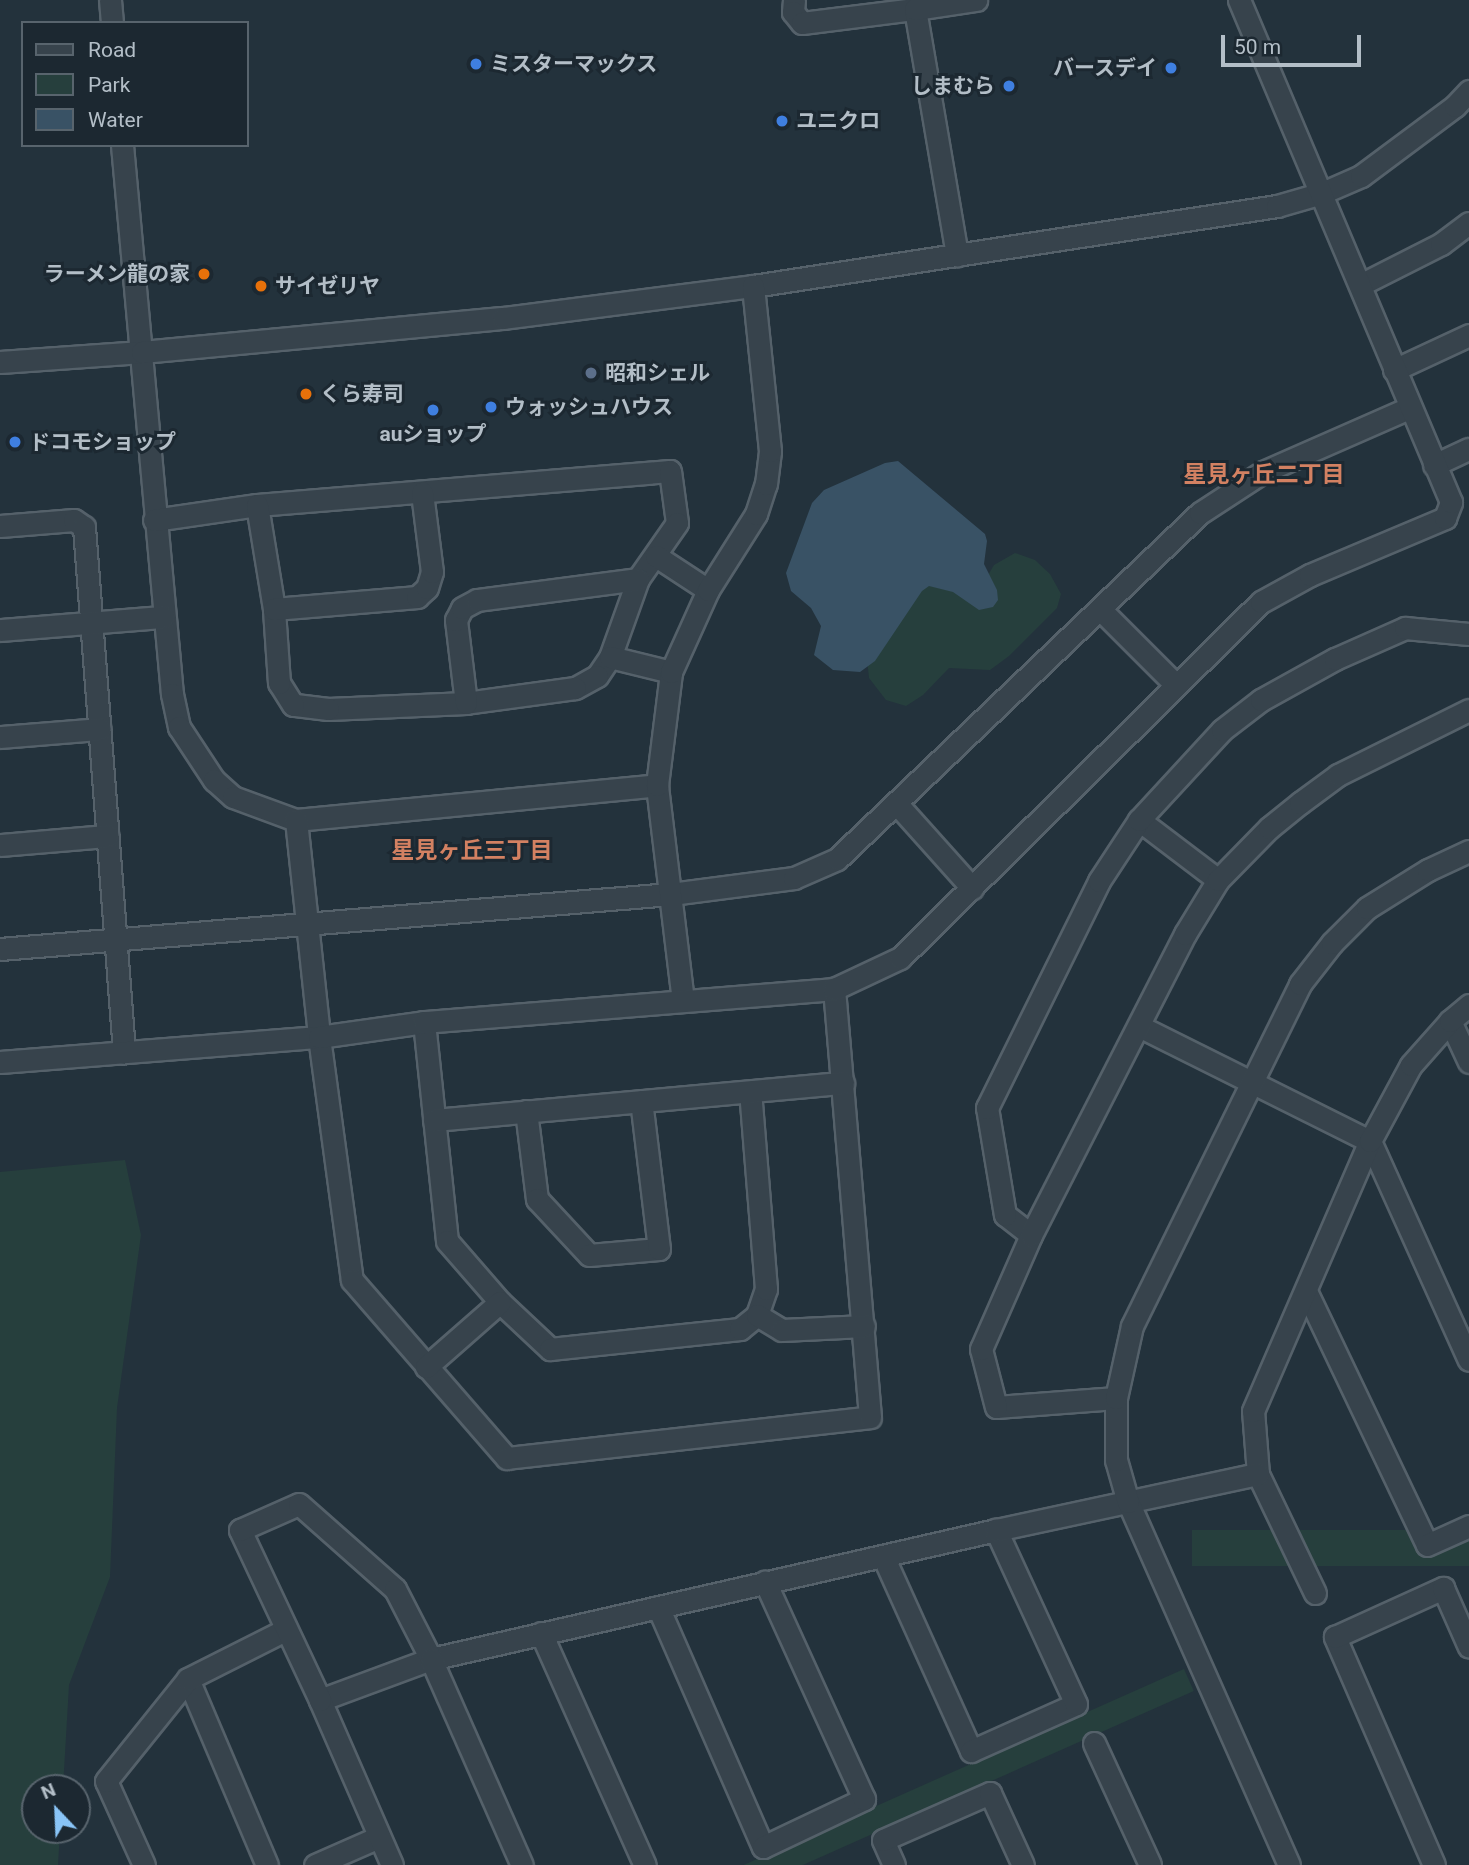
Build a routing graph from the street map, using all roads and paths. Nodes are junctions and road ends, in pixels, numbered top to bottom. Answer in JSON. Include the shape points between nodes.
{"nodes":[{"id":1,"x":110,"y":0,"type":"edge"},
{"id":2,"x":794,"y":0,"type":"edge"},
{"id":3,"x":976,"y":0,"type":"edge"},
{"id":4,"x":1239,"y":0,"type":"edge"},
{"id":5,"x":915,"y":9,"type":"junction"},
{"id":6,"x":112,"y":21,"type":"edge"},
{"id":7,"x":1469,"y":91,"type":"edge"},
{"id":8,"x":122,"y":147,"type":"edge"},
{"id":9,"x":1322,"y":193,"type":"junction"},
{"id":10,"x":1469,"y":223,"type":"edge"},
{"id":11,"x":957,"y":255,"type":"junction"},
{"id":12,"x":1360,"y":285,"type":"junction"},
{"id":13,"x":753,"y":286,"type":"junction"},
{"id":14,"x":1469,"y":335,"type":"edge"},
{"id":15,"x":142,"y":352,"type":"junction"},
{"id":16,"x":0,"y":362,"type":"edge"},
{"id":17,"x":1394,"y":370,"type":"junction"},
{"id":18,"x":1409,"y":408,"type":"junction"},
{"id":19,"x":1469,"y":449,"type":"edge"},
{"id":20,"x":1434,"y":465,"type":"junction"},
{"id":21,"x":422,"y":493,"type":"junction"},
{"id":22,"x":257,"y":505,"type":"junction"},
{"id":23,"x":154,"y":520,"type":"junction"},
{"id":24,"x":0,"y":526,"type":"edge"},
{"id":25,"x":656,"y":556,"type":"junction"},
{"id":26,"x":638,"y":579,"type":"junction"},
{"id":27,"x":708,"y":590,"type":"junction"},
{"id":28,"x":274,"y":609,"type":"junction"},
{"id":29,"x":1100,"y":609,"type":"junction"},
{"id":30,"x":163,"y":617,"type":"junction"},
{"id":31,"x":91,"y":623,"type":"junction"},
{"id":32,"x":0,"y":631,"type":"edge"},
{"id":33,"x":1469,"y":634,"type":"edge"},
{"id":34,"x":610,"y":657,"type":"junction"},
{"id":35,"x":671,"y":673,"type":"junction"},
{"id":36,"x":1176,"y":685,"type":"junction"},
{"id":37,"x":466,"y":703,"type":"junction"},
{"id":38,"x":1469,"y":710,"type":"edge"},
{"id":39,"x":100,"y":729,"type":"junction"},
{"id":40,"x":0,"y":737,"type":"edge"},
{"id":41,"x":657,"y":786,"type":"junction"},
{"id":42,"x":897,"y":804,"type":"junction"},
{"id":43,"x":296,"y":820,"type":"junction"},
{"id":44,"x":1139,"y":820,"type":"junction"},
{"id":45,"x":108,"y":836,"type":"junction"},
{"id":46,"x":0,"y":845,"type":"edge"},
{"id":47,"x":1469,"y":851,"type":"edge"},
{"id":48,"x":1218,"y":880,"type":"junction"},
{"id":49,"x":972,"y":888,"type":"junction"},
{"id":50,"x":671,"y":894,"type":"junction"},
{"id":51,"x":309,"y":926,"type":"junction"},
{"id":52,"x":117,"y":939,"type":"junction"},
{"id":53,"x":0,"y":949,"type":"edge"},
{"id":54,"x":834,"y":989,"type":"junction"},
{"id":55,"x":683,"y":1000,"type":"junction"},
{"id":56,"x":1469,"y":1005,"type":"edge"},
{"id":57,"x":1450,"y":1021,"type":"junction"},
{"id":58,"x":424,"y":1022,"type":"junction"},
{"id":59,"x":1139,"y":1026,"type":"junction"},
{"id":60,"x":319,"y":1037,"type":"junction"},
{"id":61,"x":124,"y":1052,"type":"junction"},
{"id":62,"x":0,"y":1062,"type":"edge"},
{"id":63,"x":1469,"y":1062,"type":"edge"},
{"id":64,"x":843,"y":1083,"type":"junction"},
{"id":65,"x":1251,"y":1085,"type":"junction"},
{"id":66,"x":750,"y":1092,"type":"junction"},
{"id":67,"x":641,"y":1101,"type":"junction"},
{"id":68,"x":526,"y":1111,"type":"junction"},
{"id":69,"x":434,"y":1120,"type":"junction"},
{"id":70,"x":1370,"y":1141,"type":"junction"},
{"id":71,"x":1031,"y":1235,"type":"junction"},
{"id":72,"x":1306,"y":1291,"type":"junction"},
{"id":73,"x":500,"y":1303,"type":"junction"},
{"id":74,"x":757,"y":1315,"type":"junction"},
{"id":75,"x":864,"y":1326,"type":"junction"},
{"id":76,"x":1469,"y":1360,"type":"edge"},
{"id":77,"x":426,"y":1367,"type":"junction"},
{"id":78,"x":1116,"y":1398,"type":"junction"},
{"id":79,"x":1258,"y":1474,"type":"junction"},
{"id":80,"x":1128,"y":1502,"type":"junction"},
{"id":81,"x":1469,"y":1526,"type":"edge"},
{"id":82,"x":996,"y":1530,"type":"junction"},
{"id":83,"x":883,"y":1556,"type":"junction"},
{"id":84,"x":765,"y":1582,"type":"junction"},
{"id":85,"x":1315,"y":1593,"type":"dead end"},
{"id":86,"x":658,"y":1607,"type":"junction"},
{"id":87,"x":285,"y":1629,"type":"junction"},
{"id":88,"x":541,"y":1633,"type":"junction"},
{"id":89,"x":1469,"y":1647,"type":"edge"},
{"id":90,"x":430,"y":1659,"type":"junction"},
{"id":91,"x":188,"y":1679,"type":"junction"},
{"id":92,"x":320,"y":1700,"type":"junction"},
{"id":93,"x":1094,"y":1743,"type":"dead end"},
{"id":94,"x":379,"y":1837,"type":"junction"},
{"id":95,"x":144,"y":1865,"type":"edge"},
{"id":96,"x":267,"y":1865,"type":"edge"},
{"id":97,"x":315,"y":1865,"type":"edge"},
{"id":98,"x":392,"y":1865,"type":"edge"},
{"id":99,"x":522,"y":1865,"type":"edge"},
{"id":100,"x":645,"y":1865,"type":"edge"},
{"id":101,"x":894,"y":1865,"type":"edge"},
{"id":102,"x":1023,"y":1865,"type":"edge"},
{"id":103,"x":1150,"y":1865,"type":"edge"},
{"id":104,"x":1289,"y":1865,"type":"edge"},
{"id":105,"x":1434,"y":1865,"type":"edge"}],
"edges":[{"from":1,"to":6,"type":"street"},
{"from":2,"to":5,"type":"street","via":[[793,12],[802,23]]},
{"from":3,"to":5,"type":"street"},
{"from":4,"to":9,"type":"street"},
{"from":5,"to":11,"type":"street"},
{"from":7,"to":9,"type":"street","via":[[1395,153],[1361,176]]},
{"from":8,"to":15,"type":"street"},
{"from":9,"to":11,"type":"street","via":[[1226,216]]},
{"from":9,"to":12,"type":"street"},
{"from":10,"to":12,"type":"street","via":[[1441,244]]},
{"from":11,"to":13,"type":"street"},
{"from":12,"to":17,"type":"street"},
{"from":13,"to":15,"type":"street","via":[[503,317]]},
{"from":13,"to":27,"type":"street","via":[[770,451],[766,484],[756,514]]},
{"from":14,"to":17,"type":"street"},
{"from":15,"to":16,"type":"street"},
{"from":15,"to":23,"type":"street"},
{"from":17,"to":18,"type":"street"},
{"from":18,"to":20,"type":"street"},
{"from":18,"to":29,"type":"street","via":[[1263,472],[1199,513]]},
{"from":19,"to":20,"type":"street"},
{"from":20,"to":36,"type":"street","via":[[1451,502],[1444,517],[1310,575],[1261,602]]},
{"from":21,"to":22,"type":"street"},
{"from":21,"to":25,"type":"street","via":[[670,471],[677,523]]},
{"from":21,"to":28,"type":"street","via":[[432,572],[427,588],[417,597]]},
{"from":22,"to":23,"type":"street"},
{"from":22,"to":28,"type":"street"},
{"from":23,"to":30,"type":"street"},
{"from":24,"to":31,"type":"street","via":[[74,520],[83,527]]},
{"from":25,"to":26,"type":"street"},
{"from":25,"to":27,"type":"street"},
{"from":26,"to":34,"type":"street"},
{"from":26,"to":37,"type":"street","via":[[477,600],[462,608],[456,620]]},
{"from":27,"to":35,"type":"street"},
{"from":28,"to":37,"type":"street","via":[[279,683],[293,705],[328,709]]},
{"from":29,"to":36,"type":"street"},
{"from":29,"to":42,"type":"street"},
{"from":30,"to":31,"type":"street"},
{"from":30,"to":43,"type":"street","via":[[179,727],[194,752],[233,797]]},
{"from":31,"to":32,"type":"street"},
{"from":31,"to":39,"type":"street"},
{"from":33,"to":44,"type":"street","via":[[1405,628],[1335,659],[1261,700],[1222,730]]},
{"from":34,"to":35,"type":"street"},
{"from":34,"to":37,"type":"street","via":[[597,676],[575,688]]},
{"from":35,"to":41,"type":"street"},
{"from":36,"to":49,"type":"street"},
{"from":38,"to":48,"type":"street","via":[[1339,775],[1269,828]]},
{"from":39,"to":40,"type":"street"},
{"from":39,"to":45,"type":"street"},
{"from":41,"to":43,"type":"street"},
{"from":41,"to":50,"type":"street"},
{"from":42,"to":49,"type":"street"},
{"from":42,"to":50,"type":"street","via":[[837,859],[794,878]]},
{"from":43,"to":51,"type":"street"},
{"from":44,"to":48,"type":"street"},
{"from":44,"to":71,"type":"street","via":[[1099,881],[987,1108],[1005,1215]]},
{"from":45,"to":46,"type":"street"},
{"from":45,"to":52,"type":"street"},
{"from":47,"to":65,"type":"street","via":[[1367,908],[1332,943],[1300,985]]},
{"from":48,"to":59,"type":"street"},
{"from":49,"to":54,"type":"street","via":[[900,958]]},
{"from":50,"to":51,"type":"street"},
{"from":50,"to":55,"type":"street"},
{"from":51,"to":52,"type":"street"},
{"from":51,"to":60,"type":"street"},
{"from":52,"to":53,"type":"street"},
{"from":52,"to":61,"type":"street"},
{"from":54,"to":55,"type":"street"},
{"from":54,"to":64,"type":"street"},
{"from":55,"to":58,"type":"street"},
{"from":56,"to":57,"type":"street"},
{"from":57,"to":63,"type":"street"},
{"from":57,"to":70,"type":"street","via":[[1411,1065]]},
{"from":58,"to":60,"type":"street"},
{"from":58,"to":69,"type":"street"},
{"from":59,"to":65,"type":"street"},
{"from":59,"to":71,"type":"street"},
{"from":60,"to":61,"type":"street"},
{"from":60,"to":77,"type":"street","via":[[352,1280]]},
{"from":61,"to":62,"type":"street"},
{"from":64,"to":66,"type":"street"},
{"from":64,"to":75,"type":"street"},
{"from":65,"to":70,"type":"street"},
{"from":65,"to":78,"type":"street","via":[[1132,1326]]},
{"from":66,"to":67,"type":"street"},
{"from":66,"to":74,"type":"street","via":[[766,1289]]},
{"from":67,"to":68,"type":"street"},
{"from":67,"to":68,"type":"street","via":[[659,1249],[589,1255],[537,1199]]},
{"from":68,"to":69,"type":"street"},
{"from":69,"to":73,"type":"street","via":[[447,1241]]},
{"from":70,"to":72,"type":"street"},
{"from":70,"to":76,"type":"street"},
{"from":71,"to":78,"type":"street","via":[[981,1349],[996,1407]]},
{"from":72,"to":79,"type":"street","via":[[1253,1411]]},
{"from":72,"to":81,"type":"street","via":[[1427,1545]]},
{"from":73,"to":74,"type":"street","via":[[550,1349],[740,1329]]},
{"from":73,"to":77,"type":"street"},
{"from":74,"to":75,"type":"street","via":[[782,1330]]},
{"from":75,"to":77,"type":"street","via":[[870,1417],[507,1458]]},
{"from":78,"to":80,"type":"street","via":[[1116,1460]]},
{"from":79,"to":80,"type":"street"},
{"from":79,"to":85,"type":"street"},
{"from":80,"to":82,"type":"street"},
{"from":80,"to":104,"type":"street"},
{"from":82,"to":83,"type":"street"},
{"from":82,"to":83,"type":"street","via":[[1076,1704],[971,1751]]},
{"from":83,"to":84,"type":"street"},
{"from":84,"to":86,"type":"street"},
{"from":84,"to":86,"type":"street","via":[[864,1799],[763,1847]]},
{"from":86,"to":88,"type":"street"},
{"from":87,"to":90,"type":"street","via":[[240,1530],[299,1504],[395,1589]]},
{"from":87,"to":91,"type":"street"},
{"from":87,"to":92,"type":"street"},
{"from":88,"to":90,"type":"street"},
{"from":88,"to":100,"type":"street"},
{"from":89,"to":105,"type":"street","via":[[1443,1588],[1335,1637]]},
{"from":90,"to":92,"type":"street"},
{"from":90,"to":99,"type":"street"},
{"from":91,"to":95,"type":"street","via":[[106,1781]]},
{"from":91,"to":96,"type":"street"},
{"from":92,"to":94,"type":"street"},
{"from":93,"to":103,"type":"street"},
{"from":94,"to":97,"type":"street"},
{"from":94,"to":98,"type":"street"},
{"from":101,"to":102,"type":"street","via":[[883,1840],[990,1793]]}]}
